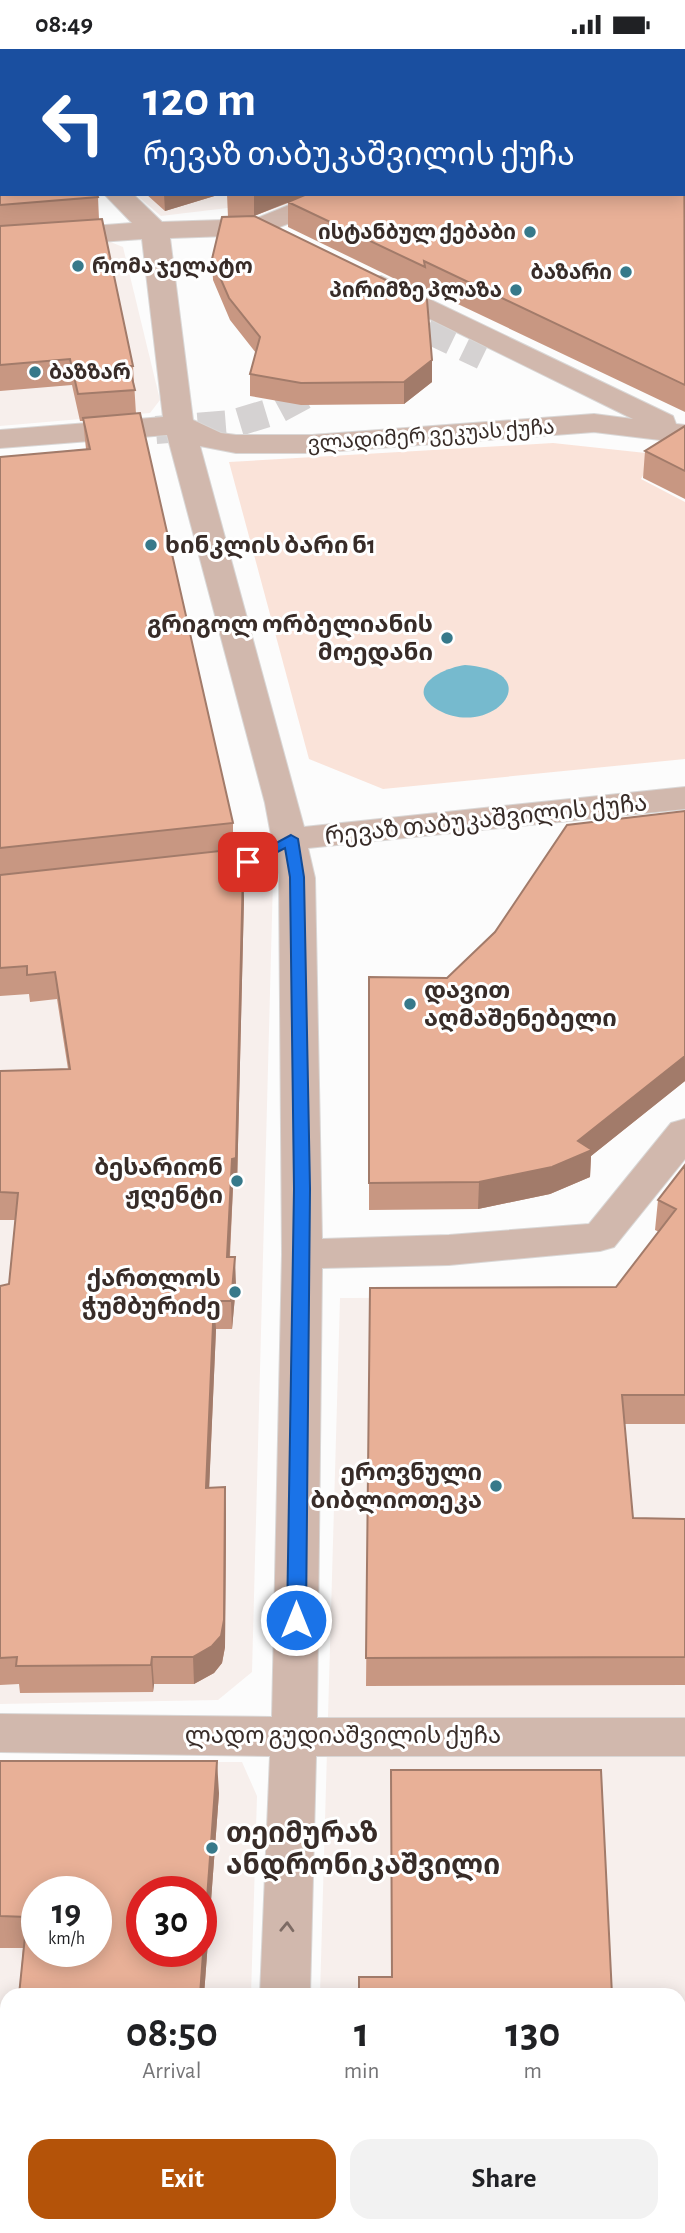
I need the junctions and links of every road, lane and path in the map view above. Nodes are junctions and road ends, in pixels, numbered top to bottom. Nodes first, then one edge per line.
1 (119, 196) edge
2 (335, 196) edge
3 (259, 227) junction
4 (155, 230) junction
5 (0, 241) edge
6 (297, 244) edge
7 (359, 274) edge
8 (482, 356) tunnel mouth
9 (179, 425) junction
10 (685, 434) edge
11 (0, 439) edge
12 (685, 798) edge
13 (291, 839) junction
14 (152, 872) edge
15 (685, 1133) edge
16 (302, 1254) junction
17 (0, 1734) edge
18 (293, 1736) junction
19 (685, 1737) edge
20 (285, 1988) edge

1 - 4 street
2 - 3 street
3 - 4 street
3 - 6 street
4 - 5 street
4 - 9 street
7 - 10 street
8 - 10 street
9 - 10 street, ვლადიმერ ვეკუას ქუჩა
9 - 11 street
9 - 13 street
12 - 13 street, რევაზ თაბუკაშვილის ქუჩა
13 - 14 street, რევაზ თაბუკაშვილის ქუჩა
13 - 16 street
15 - 16 street
16 - 18 street
17 - 18 street, ლადო გუდიაშვილის ქუჩა
18 - 19 street, ლადო გუდიაშვილის ქუჩა
20 -> 18 street

